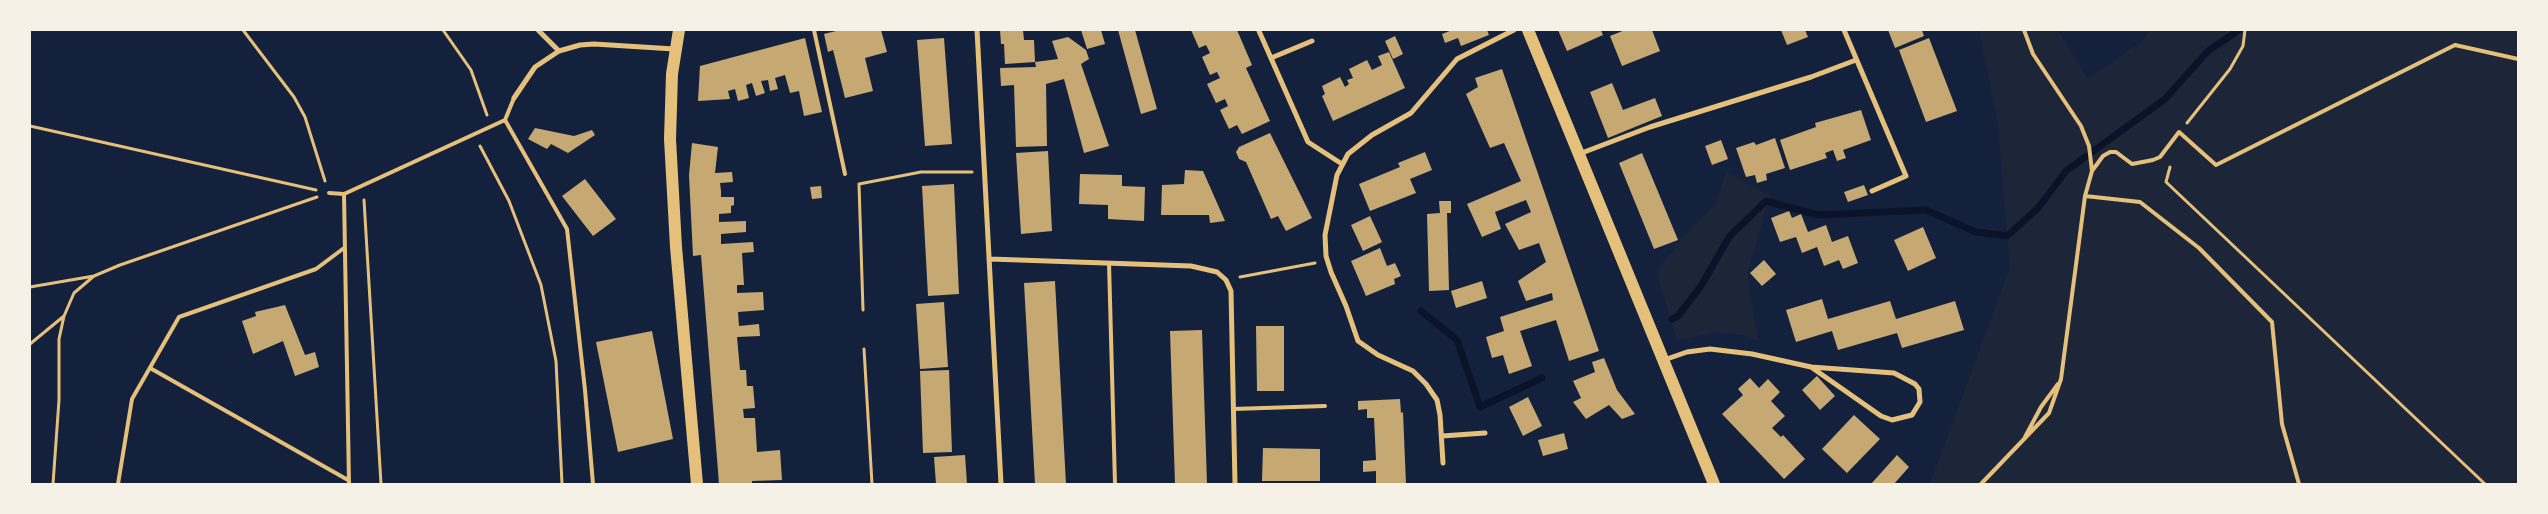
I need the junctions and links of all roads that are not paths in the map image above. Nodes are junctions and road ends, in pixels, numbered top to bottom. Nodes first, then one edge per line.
1 (538, 30) edge
2 (679, 30) edge
3 (814, 30) edge
4 (977, 30) edge
5 (1514, 30) edge
6 (1528, 30) edge
7 (1844, 30) edge
8 (2024, 30) edge
9 (1259, 31) dead end
10 (1312, 41) dead end
11 (675, 49) junction
12 (559, 50) junction
13 (1271, 58) junction
14 (2518, 59) edge
15 (1856, 60) junction
16 (514, 98) joint
17 (505, 120) junction
18 (1578, 154) junction
19 (1342, 164) junction
20 (2092, 171) junction
21 (845, 174) dead end
22 (1872, 191) dead end
23 (329, 193) road end
24 (344, 194) junction
25 (2085, 196) junction
26 (344, 248) junction
27 (990, 259) junction
28 (1109, 263) junction
29 (1664, 360) junction
30 (1811, 367) junction
31 (150, 368) junction
32 (2061, 379) junction
33 (1325, 406) dead end
34 (1233, 409) junction
35 (1485, 433) dead end
36 (1442, 436) junction
37 (2022, 441) junction
38 (1443, 462) dead end
39 (349, 482) edge
40 (118, 484) edge
41 (593, 484) edge
42 (697, 484) edge
43 (1001, 484) edge
44 (1115, 484) edge
45 (1235, 484) edge
46 (1714, 484) edge
47 (1981, 484) edge
48 (2299, 484) edge

1 - 12 street
2 - 11 main road
3 - 21 lane
4 - 27 street
5 - 19 street
6 - 18 main road
7 - 15 street
8 - 20 lane
9 - 13 street
10 - 13 street
11 - 12 street
11 - 42 main road
12 - 16 street
13 - 19 street
14 - 20 lane
15 - 18 street
15 - 22 street
16 - 17 lane
17 - 24 lane
17 - 41 lane
18 - 29 main road
19 - 36 street
20 - 25 lane
23 - 24 lane
24 - 26 lane
25 - 32 lane
25 - 48 lane
26 - 31 lane
26 - 39 lane
27 - 28 street
27 - 43 street
28 - 34 street
28 - 44 lane
29 - 30 street
29 - 46 main road
30 - 30 street
31 - 39 lane
31 - 40 lane
32 - 37 lane
32 - 37 lane
33 - 34 lane
34 - 45 street
35 - 36 street
36 - 38 street
37 - 47 lane

